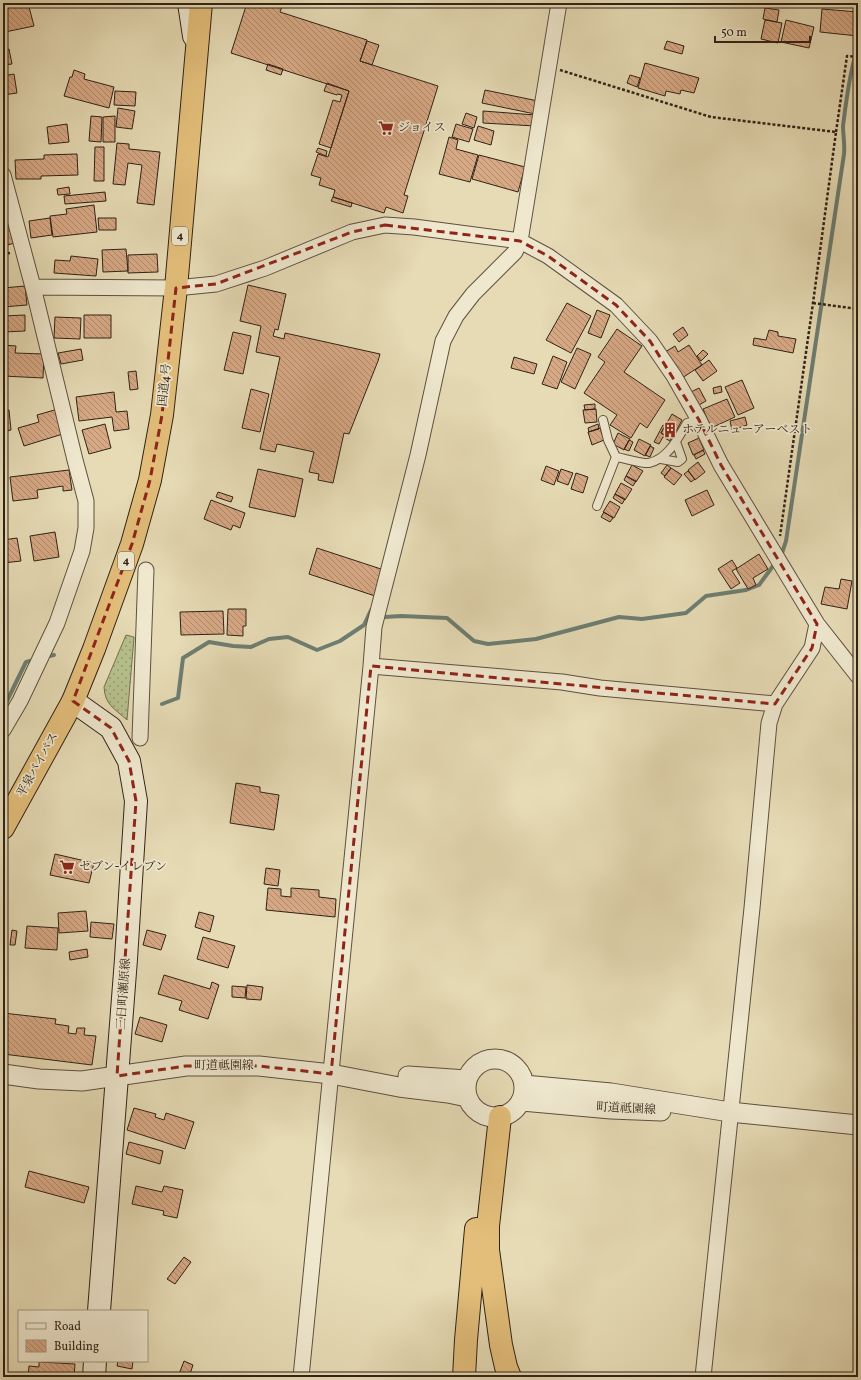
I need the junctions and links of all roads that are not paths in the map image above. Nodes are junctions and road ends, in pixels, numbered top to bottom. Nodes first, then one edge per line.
1 (189, 3) edge
2 (201, 3) edge
3 (559, 3) edge
4 (197, 56) junction
5 (3, 175) edge
6 (520, 241) junction
7 (33, 286) junction
8 (176, 288) junction
9 (603, 420) dead end
10 (699, 420) junction
11 (676, 442) junction
12 (616, 457) junction
13 (661, 459) junction
14 (597, 506) dead end
15 (146, 570) dead end
16 (818, 624) junction
17 (371, 666) junction
18 (858, 676) edge
19 (73, 701) junction
20 (775, 704) junction
21 (3, 730) edge
22 (140, 738) dead end
23 (3, 828) edge
24 (3, 1074) edge
25 (331, 1074) junction
26 (118, 1076) junction
27 (467, 1088) junction
28 (523, 1093) junction
29 (730, 1112) junction
30 (494, 1117) junction
31 (858, 1125) edge
32 (99, 1310) edge
33 (95, 1362) edge
34 (509, 1376) edge
35 (94, 1377) edge
36 (301, 1377) edge
37 (464, 1377) edge
38 (703, 1377) edge

1 - 4 main road
2 - 4 highway, 4
3 - 6 street
4 - 8 highway, 国道4号 / 4
5 - 7 street
6 - 8 street
6 - 10 street
6 - 17 street
7 - 8 street
7 - 21 street
8 - 19 highway, 国道4号 / 4
9 - 12 lane
10 - 11 lane
10 - 16 street
11 - 13 lane
11 - 13 lane
12 - 13 lane
12 - 14 lane
15 - 22 street
16 - 18 street
16 - 20 street
17 - 20 street
17 - 25 street
19 - 23 highway, 平泉バイパス / 4
19 - 26 main road, 三日町瀬原線
20 - 29 street
24 - 26 street, 町道祗園線
25 - 26 street, 町道祗園線
25 - 27 street, 町道祗園線
25 - 36 street
26 - 32 main road, 三日町瀬原線
27 - 28 street
27 - 30 street
28 - 29 street, 町道祗園線
28 - 30 street
29 - 31 street, 町道祗園線
29 - 38 street
30 - 34 highway
30 - 37 highway
33 - 35 main road

